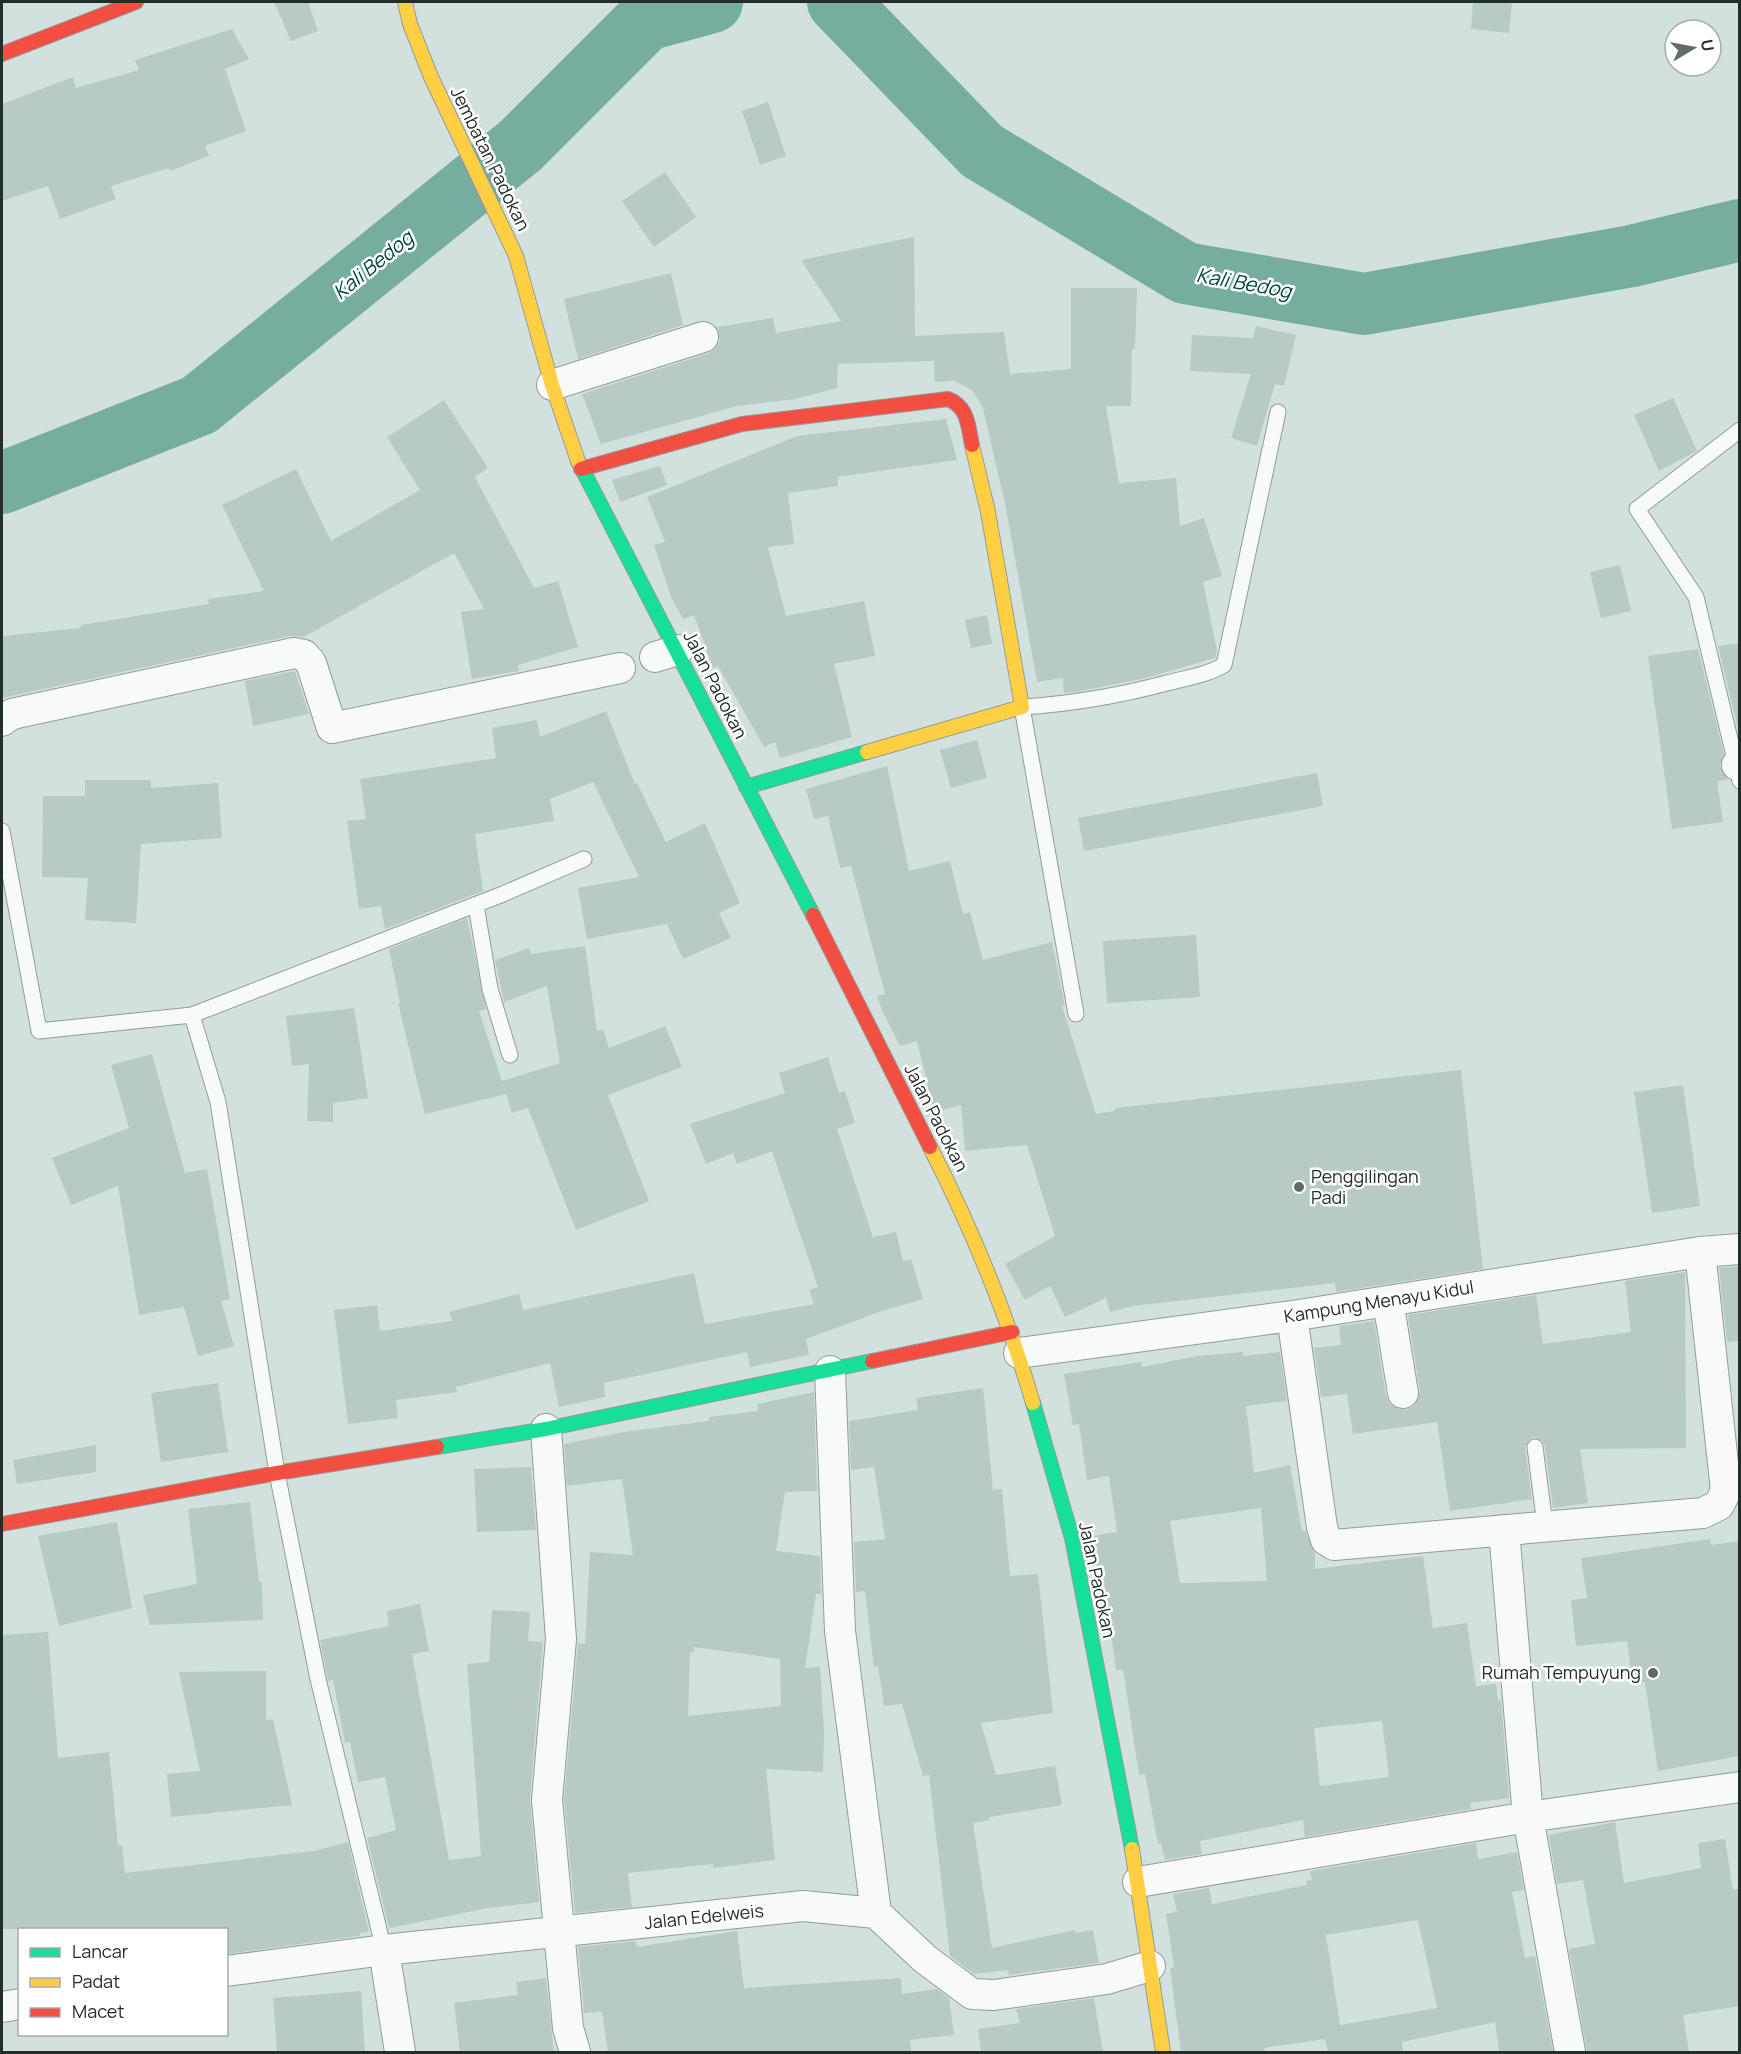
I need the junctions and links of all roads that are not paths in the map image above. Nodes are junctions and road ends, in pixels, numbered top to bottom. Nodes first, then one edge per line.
1 (136, 2) edge
2 (405, 2) edge
3 (2, 54) edge
4 (516, 256) joint
5 (704, 337) dead end
6 (552, 385) junction
7 (1278, 412) dead end
8 (1740, 430) edge
9 (581, 469) junction
10 (620, 668) dead end
11 (1022, 707) junction
12 (2, 721) edge
13 (1739, 770) edge
14 (746, 787) junction
15 (2, 831) edge
16 (584, 859) dead end
17 (476, 904) junction
18 (1076, 1014) dead end
19 (192, 1015) junction
20 (510, 1055) dead end
21 (1740, 1249) edge
22 (1700, 1252) junction
23 (1388, 1301) junction
24 (1292, 1316) junction
25 (1015, 1343) junction
26 (830, 1371) junction
27 (1403, 1393) dead end
28 (546, 1429) junction
29 (1535, 1447) dead end
30 (277, 1473) junction
31 (2, 1524) edge
32 (1545, 1525) junction
33 (1504, 1530) junction
34 (1740, 1787) edge
35 (1528, 1817) junction
36 (1138, 1882) junction
37 (876, 1914) junction
38 (559, 1932) junction
39 (384, 1950) junction
40 (1150, 1966) junction
41 (228, 1971) edge
42 (18, 2004) edge
43 (2, 2007) edge
44 (400, 2052) edge
45 (575, 2052) edge
46 (1163, 2052) edge
47 (1570, 2052) edge

1 - 3 main road
2 - 4 main road, Jembatan Padokan
4 - 6 main road, Jalan Padokan
5 - 6 street
6 - 9 main road, Jalan Padokan
7 - 11 lane
8 - 13 lane
9 - 11 main road
9 - 14 main road, Jalan Padokan
10 - 12 street
11 - 14 main road
11 - 18 lane
14 - 25 main road, Jalan Padokan
15 - 19 lane
16 - 17 lane
17 - 19 lane
17 - 20 lane
19 - 30 lane
21 - 22 street, Kampung Menayu Kidul
22 - 23 street, Kampung Menayu Kidul
22 - 32 street
23 - 24 street, Kampung Menayu Kidul
23 - 27 street
24 - 25 street, Kampung Menayu Kidul
24 - 33 street
25 - 26 main road
25 - 36 main road, Jalan Padokan
26 - 28 main road
26 - 37 street
28 - 30 main road
28 - 38 street
29 - 32 lane
30 - 31 main road
30 - 39 lane
32 - 33 street
33 - 35 street
34 - 35 street
35 - 36 street
35 - 47 street
36 - 40 main road, Jalan Padokan
37 - 38 street, Jalan Edelweis
37 - 40 street
38 - 39 street, Jalan Edelweis
38 - 45 street
39 - 41 street, Jalan Edelweis
39 - 44 street
40 - 46 main road, Jalan Padokan
42 - 43 street

